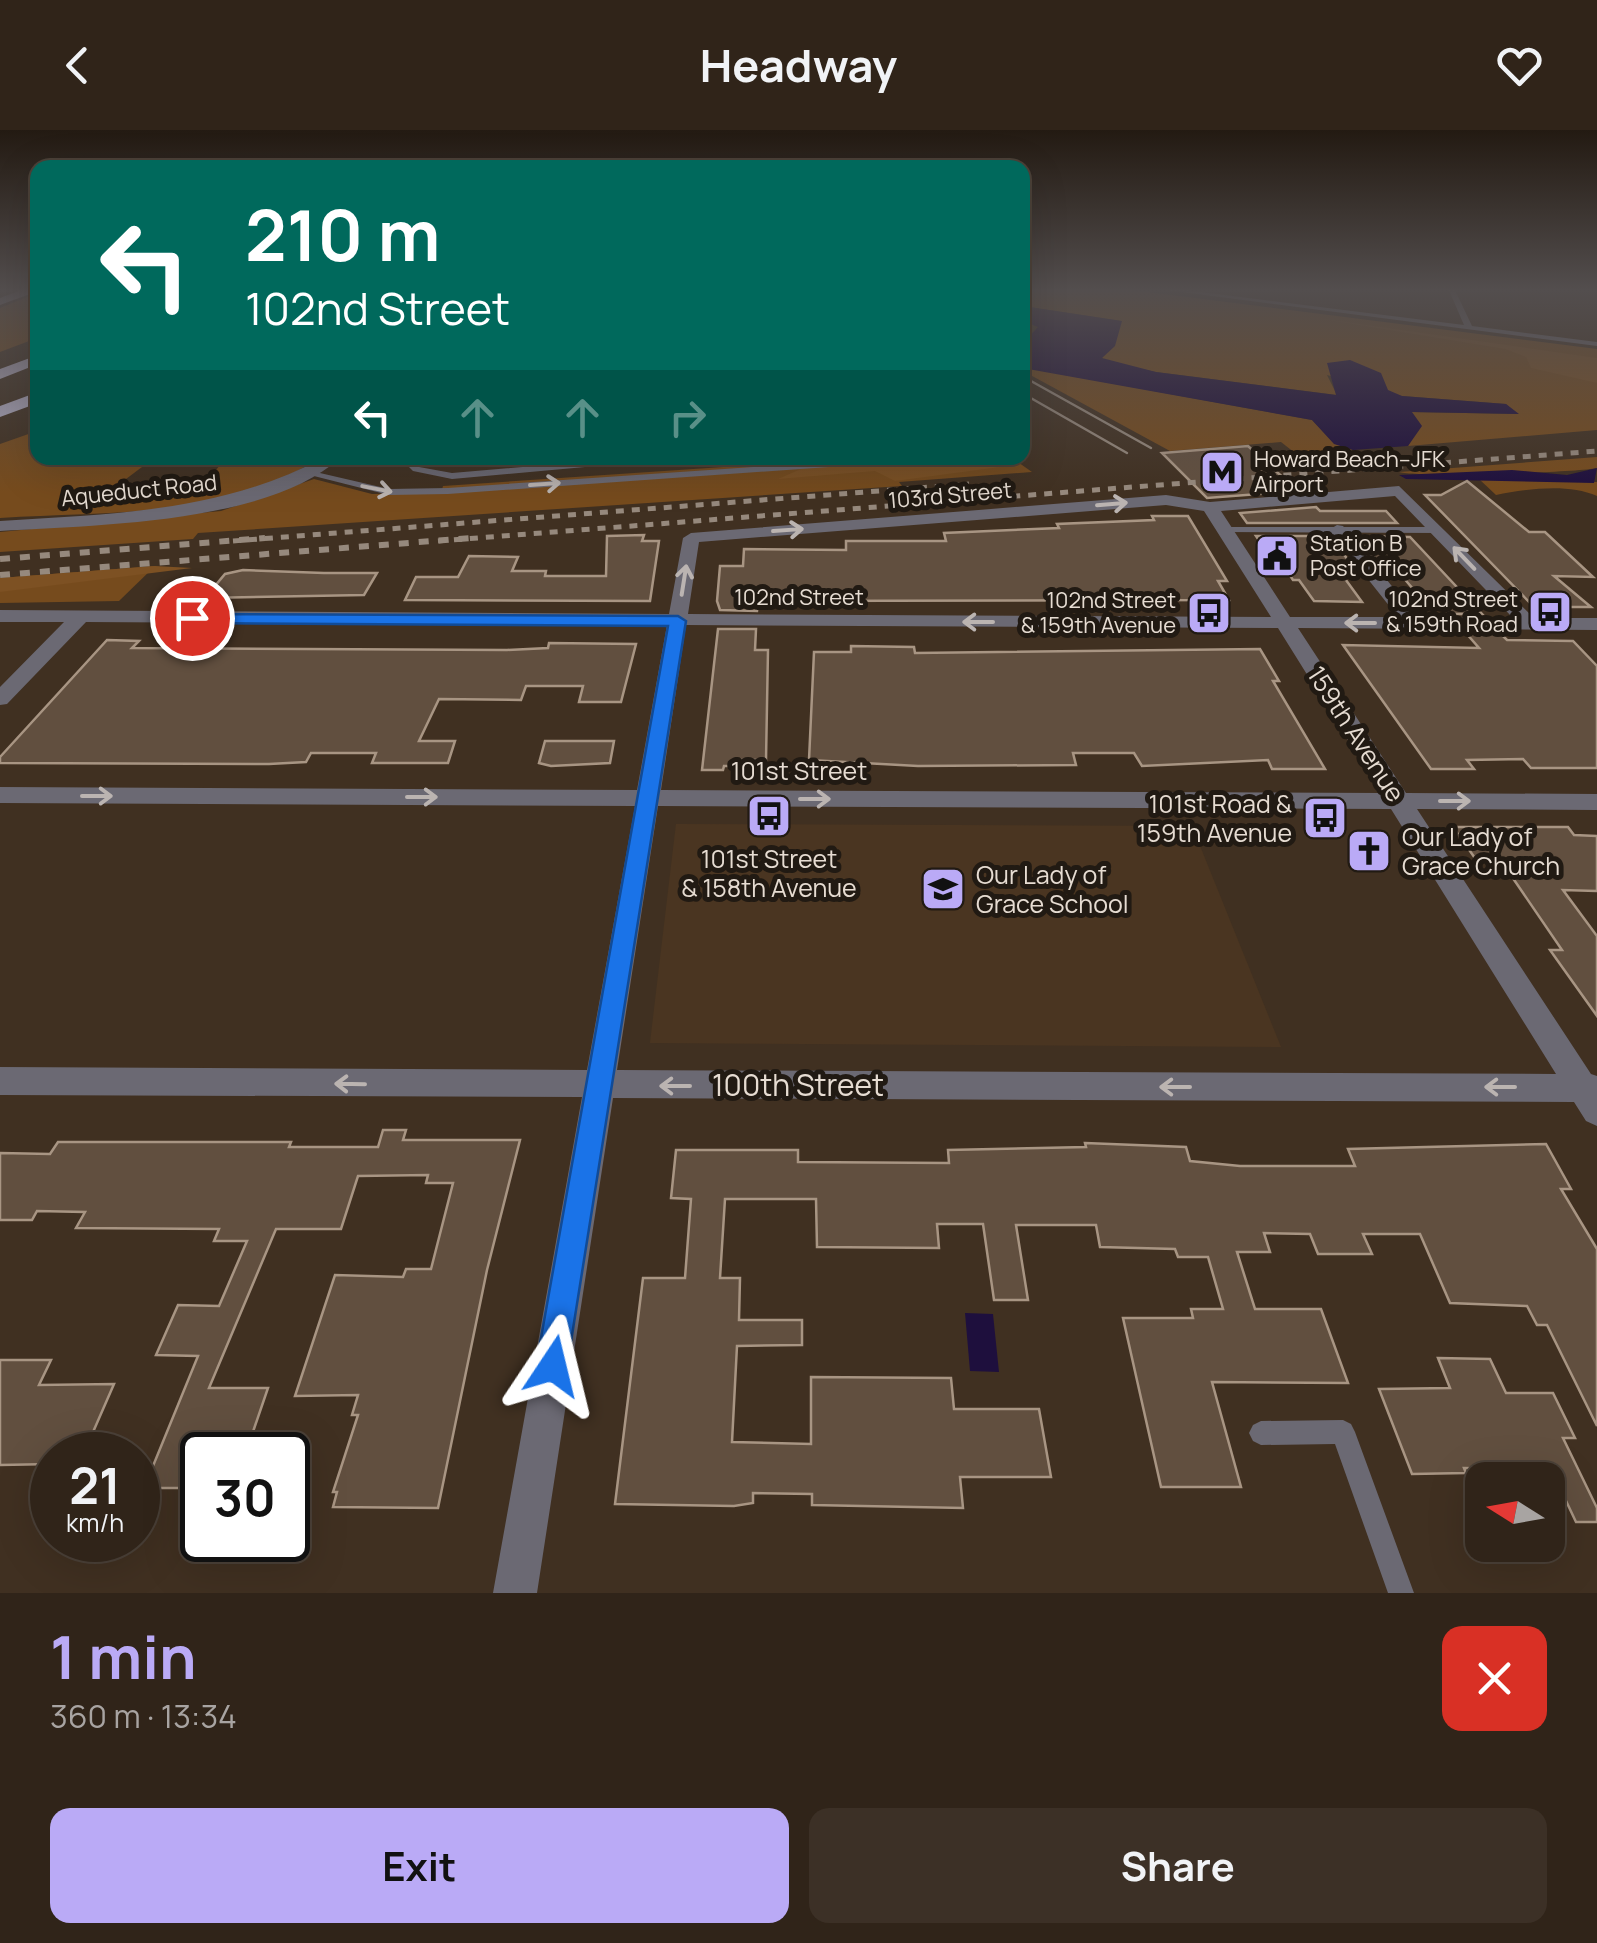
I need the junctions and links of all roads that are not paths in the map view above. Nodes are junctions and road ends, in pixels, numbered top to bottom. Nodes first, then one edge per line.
1 (30, 362) edge
2 (0, 374) edge
3 (30, 378) edge
4 (0, 389) edge
5 (30, 401) edge
6 (0, 412) edge
7 (321, 465) edge
8 (413, 465) edge
9 (574, 465) edge
10 (815, 465) edge
11 (307, 473) junction
12 (452, 476) junction
13 (448, 491) junction
14 (1210, 508) junction
15 (0, 526) edge
16 (1224, 529) junction
17 (1338, 530) junction
18 (1437, 530) junction
19 (0, 616) edge
20 (80, 617) junction
21 (678, 621) junction
22 (1285, 623) junction
23 (1412, 624) junction
24 (1529, 624) junction
25 (1597, 624) edge
26 (0, 698) edge
27 (0, 796) edge
28 (648, 798) junction
29 (1399, 801) junction
30 (1597, 802) edge
31 (0, 1080) edge
32 (600, 1086) junction
33 (1592, 1095) edge
34 (1261, 1433) dead end
35 (515, 1593) edge
36 (1401, 1593) edge

1 - 2 highway
3 - 4 highway
5 - 6 highway
7 - 11 street, Aqueduct Road
8 - 12 lane
9 - 12 lane
13 -> 10 lane
11 -> 13 lane
11 - 15 street, Aqueduct Road
12 - 13 lane
14 - 16 street, 159th Avenue
14 - 18 street, 103rd Street
21 -> 14 street, 103rd Street
16 - 17 lane
16 - 22 street, 159th Avenue
17 - 18 lane
17 - 23 street
24 -> 18 street
19 - 20 street, 102nd Street
20 - 21 street, 102nd Street
20 - 26 street
22 -> 21 street, 102nd Street
21 - 28 street
23 -> 22 street, 102nd Street
22 - 29 street, 159th Avenue
23 - 24 street, 102nd Street
24 - 25 street, 102nd Street
27 -> 28 street, 101st Street
28 -> 29 street, 101st Street
28 - 32 street
29 -> 30 street, 101st Street
29 - 33 street, 159th Avenue
32 -> 31 street, 100th Street
33 -> 32 street, 100th Street
32 - 35 street
34 - 36 lane

